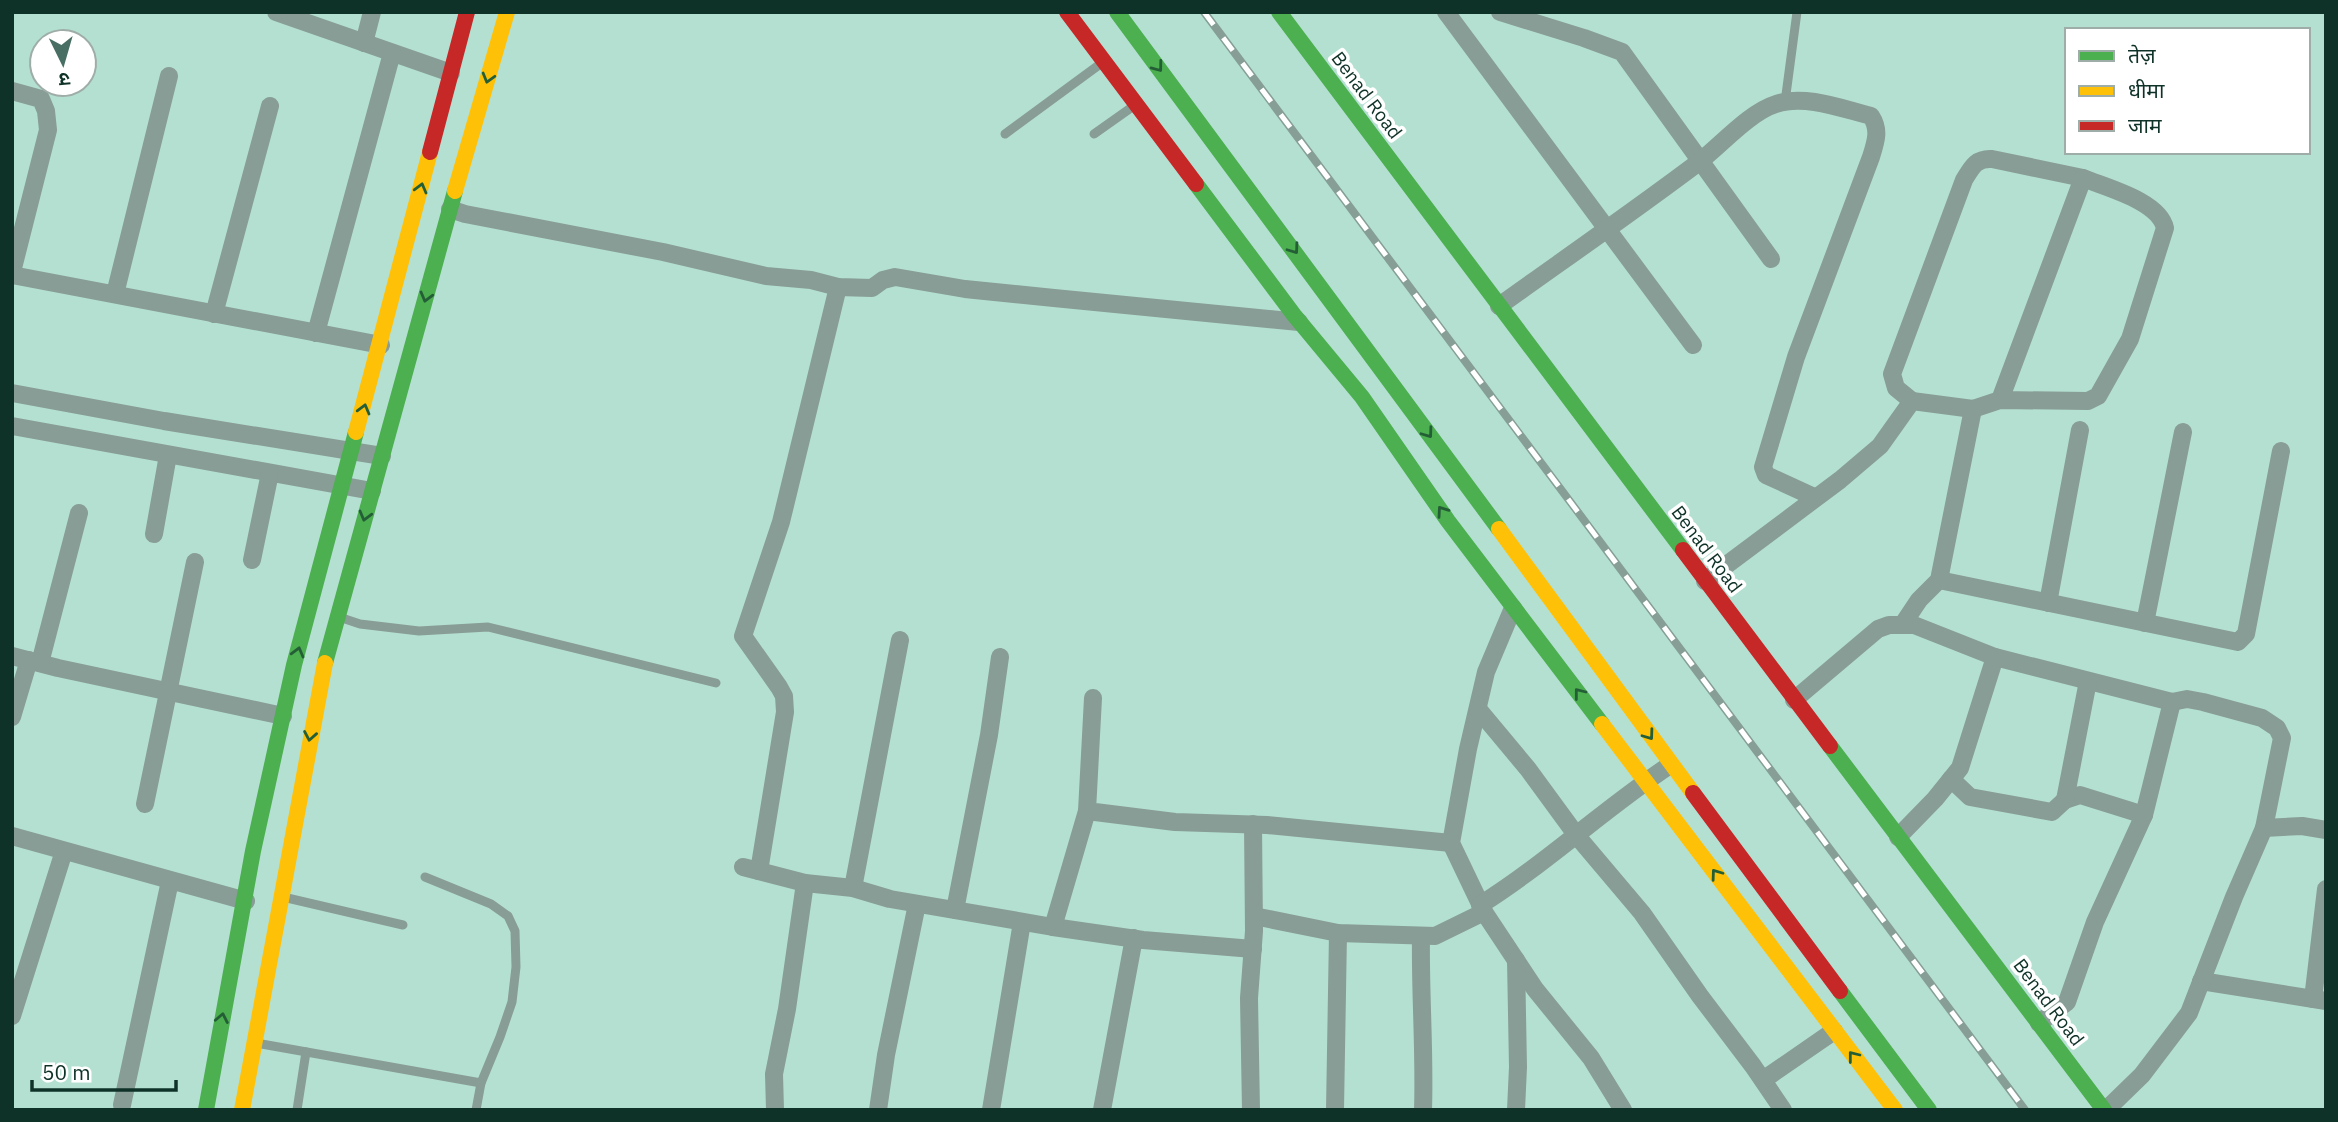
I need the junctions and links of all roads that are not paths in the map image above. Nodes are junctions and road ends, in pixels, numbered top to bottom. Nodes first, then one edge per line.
1 (276, 12) edge
2 (373, 12) edge
3 (467, 12) edge
4 (507, 12) edge
5 (1067, 12) edge
6 (1117, 12) edge
7 (1279, 12) edge
8 (1446, 12) edge
9 (1500, 12) edge
10 (1797, 12) edge
11 (364, 43) junction
12 (392, 53) junction
13 (1105, 61) junction
14 (452, 73) junction
15 (169, 76) dead end
16 (12, 91) edge
17 (1785, 102) junction
18 (1137, 104) junction
19 (270, 106) dead end
20 (1005, 134) dead end
21 (1094, 134) dead end
22 (1700, 161) junction
23 (2083, 178) junction
24 (450, 209) junction
25 (1606, 230) junction
26 (1771, 259) dead end
27 (12, 273) edge
28 (838, 287) junction
29 (115, 294) junction
30 (1499, 306) junction
31 (214, 314) junction
32 (1299, 322) junction
33 (316, 333) junction
34 (380, 345) junction
35 (1693, 345) dead end
36 (12, 393) edge
37 (2000, 400) junction
38 (1912, 401) junction
39 (1973, 409) junction
40 (12, 426) edge
41 (2080, 430) dead end
42 (2182, 432) dead end
43 (352, 451) junction
44 (2281, 451) dead end
45 (168, 455) junction
46 (382, 456) junction
47 (270, 473) junction
48 (343, 485) junction
49 (372, 491) junction
50 (1814, 497) junction
51 (79, 513) dead end
52 (154, 534) dead end
53 (252, 559) dead end
54 (195, 562) dead end
55 (1939, 580) junction
56 (1704, 581) junction
57 (2048, 603) junction
58 (1513, 608) junction
59 (338, 616) junction
60 (2145, 623) junction
61 (1903, 624) junction
62 (900, 640) dead end
63 (1000, 656) dead end
64 (1995, 657) junction
65 (27, 660) edge
66 (2088, 681) junction
67 (716, 683) dead end
68 (289, 688) junction
69 (168, 691) junction
70 (317, 696) junction
71 (1093, 698) dead end
72 (1794, 700) junction
73 (2172, 702) junction
74 (1478, 709) junction
75 (283, 716) junction
76 (12, 717) edge
77 (1670, 765) junction
78 (1951, 779) junction
79 (1646, 781) junction
80 (2066, 800) junction
81 (145, 804) dead end
82 (1087, 811) junction
83 (2144, 815) junction
84 (1254, 824) junction
85 (2264, 828) junction
86 (2326, 830) edge
87 (12, 836) edge
88 (1577, 836) junction
89 (1898, 837) junction
90 (1451, 844) junction
91 (64, 851) junction
92 (425, 877) dead end
93 (170, 881) junction
94 (805, 883) junction
95 (853, 888) junction
96 (2326, 890) edge
97 (281, 896) junction
98 (246, 901) junction
99 (917, 904) junction
100 (1482, 908) junction
101 (956, 910) junction
102 (1254, 916) junction
103 (1022, 922) junction
104 (403, 925) dead end
105 (1053, 927) junction
106 (1338, 933) junction
107 (1421, 936) junction
108 (1134, 938) junction
109 (1253, 949) junction
110 (1516, 960) junction
111 (2201, 981) junction
112 (2319, 1000) edge
113 (12, 1016) edge
114 (2039, 1024) junction
115 (1834, 1031) junction
116 (254, 1043) junction
117 (306, 1052) junction
118 (1763, 1080) junction
119 (481, 1083) junction
120 (122, 1105) dead end
121 (206, 1110) edge
122 (242, 1110) edge
123 (297, 1110) edge
124 (476, 1110) edge
125 (775, 1110) edge
126 (878, 1110) edge
127 (991, 1110) edge
128 (1102, 1110) edge
129 (1251, 1110) edge
130 (1335, 1110) edge
131 (1423, 1110) edge
132 (1516, 1110) edge
133 (1623, 1110) edge
134 (1783, 1110) edge
135 (1895, 1110) edge
136 (1929, 1110) edge
137 (2105, 1110) edge

1 - 11 street
2 - 11 street
3 - 14 street
4 -> 24 street
5 - 13 street
6 -> 77 street
7 - 30 street, Benad Road
8 - 25 street
9 - 22 street
10 - 17 lane
11 - 12 street
12 - 14 street
12 - 33 street
13 - 18 street
13 - 20 lane
34 -> 14 street
15 - 29 street
16 - 27 street
17 - 22 street
17 - 50 street
18 - 21 lane
18 - 32 street
19 - 31 street
22 - 25 street
22 - 26 street
23 - 37 street
23 - 37 street
23 - 38 street
24 - 28 street
24 -> 46 street
25 - 30 street
25 - 35 street
27 - 29 street
28 - 32 street
28 - 94 street
29 - 31 street
30 - 56 street, Benad Road
31 - 33 street
58 -> 32 street
33 - 34 street
43 -> 34 street
36 - 43 street
37 - 39 street
38 - 39 street
38 - 50 street
39 - 55 street
40 - 45 street
41 - 57 street
42 - 60 street
43 - 46 street
43 - 48 street
44 - 60 street
45 - 47 street
45 - 52 street
46 - 49 street
47 - 48 street
47 - 53 street
48 - 49 street
68 -> 48 street
49 -> 59 street
50 - 56 street
51 - 65 street
54 - 69 street
55 - 57 street
55 - 61 street
56 - 72 street, Benad Road
57 - 60 street
58 - 74 street
79 -> 58 street
59 - 67 lane
59 - 70 street
61 - 64 street
61 - 72 street
62 - 95 street
63 - 101 street
64 - 66 street
64 - 78 street
65 - 69 street
65 - 76 street
66 - 73 street
66 - 80 street
68 - 70 street
68 - 75 street
69 - 75 street
69 - 81 street
70 -> 97 street
71 - 82 street
72 - 89 street, Benad Road
73 - 83 street
73 - 85 street
74 - 88 street
74 - 90 street
75 - 98 street
77 - 79 street
77 - 136 street
78 - 80 street
78 - 89 street
79 - 88 street
115 -> 79 street
80 - 83 street
82 - 84 street
82 - 105 street
83 - 114 street
84 - 90 street
84 - 102 street
85 - 86 street
85 - 111 street
87 - 91 street
88 - 100 street
88 - 118 street
89 - 114 street, Benad Road
90 - 100 street
91 - 93 street
91 - 113 street
92 - 119 lane
93 - 98 street
93 - 120 street
94 - 95 street
94 - 125 street
95 - 99 street
96 - 112 street
97 - 104 lane
97 - 116 street
121 -> 98 street
99 - 101 street
99 - 126 street
100 - 107 street
100 - 110 street
101 - 103 street
102 - 106 street
102 - 109 street
103 - 105 street
103 - 127 street
105 - 108 street
106 - 107 street
106 - 130 street
107 - 131 street
108 - 109 street
108 - 128 street
109 - 129 street
110 - 132 street
110 - 133 street
111 - 112 street
111 - 137 street
114 - 137 street, Benad Road
115 - 118 street
135 -> 115 street
116 - 117 lane
116 - 122 street
117 - 119 lane
117 - 123 lane
118 - 134 street
119 - 124 lane

